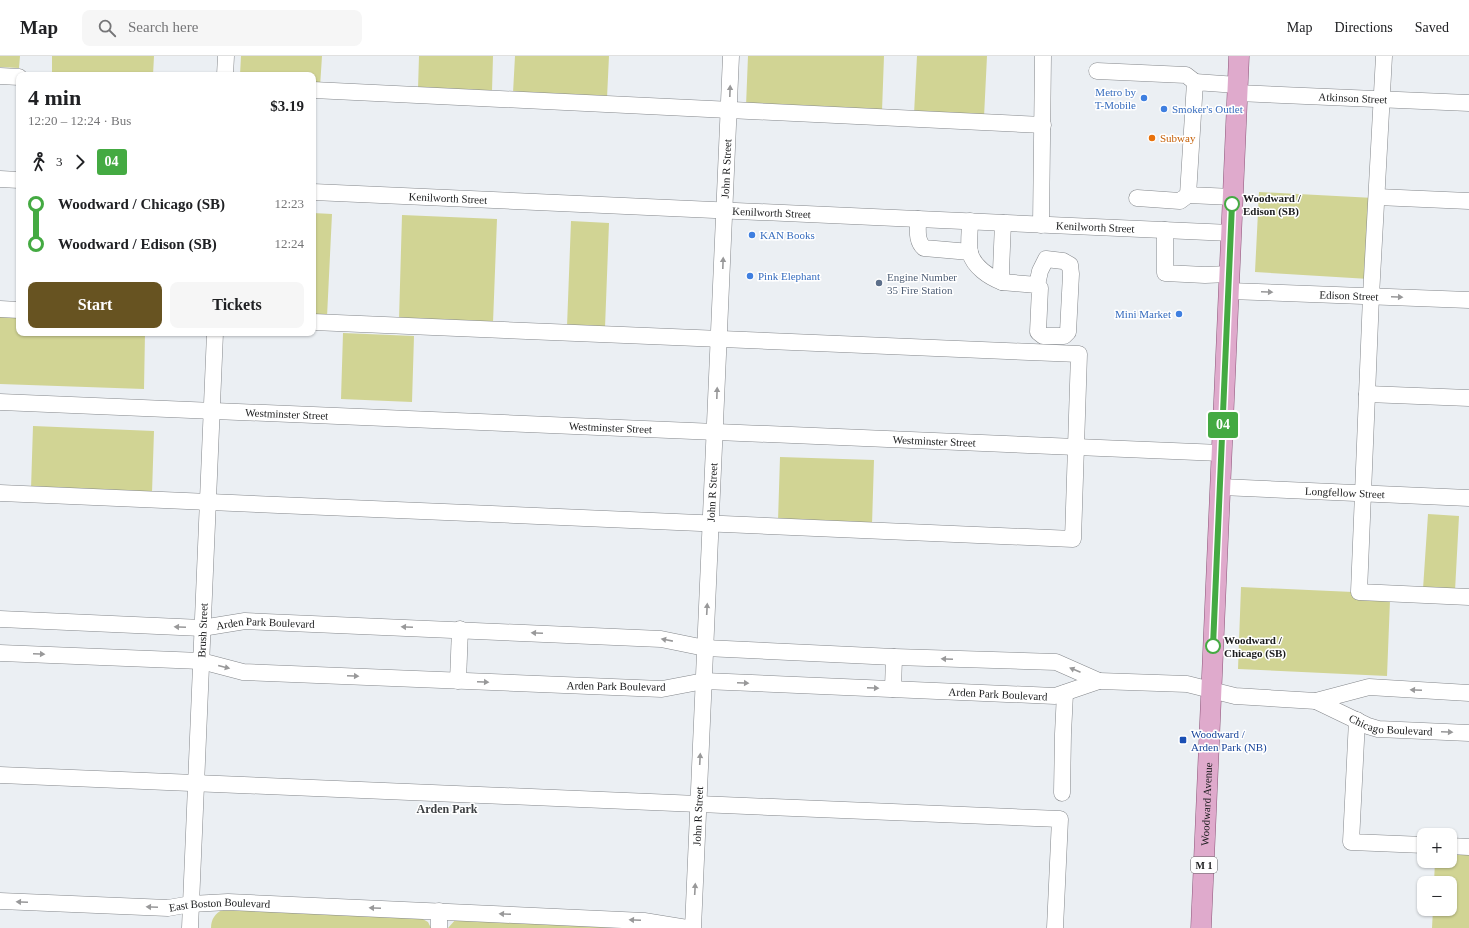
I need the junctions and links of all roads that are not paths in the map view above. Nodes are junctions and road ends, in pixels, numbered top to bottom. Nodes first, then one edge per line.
1 (226, 56) edge
2 (731, 56) edge
3 (1043, 56) edge
4 (1239, 56) edge
5 (1384, 56) edge
6 (1097, 71) dead end
7 (225, 72) edge
8 (0, 76) edge
9 (16, 77) edge
10 (1195, 82) junction
11 (1237, 89) junction
12 (316, 90) edge
13 (1382, 100) junction
14 (1469, 104) edge
15 (729, 111) junction
16 (1042, 125) junction
17 (0, 179) edge
18 (16, 180) edge
19 (316, 192) edge
20 (1188, 195) junction
21 (1232, 197) junction
22 (1377, 197) junction
23 (1137, 198) dead end
24 (1469, 202) edge
25 (725, 211) junction
26 (918, 219) junction
27 (970, 222) junction
28 (1003, 223) junction
29 (1041, 225) junction
30 (1165, 230) junction
31 (1231, 233) junction
32 (970, 252) junction
33 (1002, 282) junction
34 (1229, 282) junction
35 (1037, 285) dead end
36 (1372, 296) junction
37 (1469, 300) edge
38 (0, 309) edge
39 (16, 310) edge
40 (316, 322) edge
41 (215, 336) edge
42 (720, 339) junction
43 (1367, 394) junction
44 (1469, 398) edge
45 (0, 402) edge
46 (211, 411) junction
47 (716, 432) junction
48 (1075, 447) junction
49 (1221, 453) junction
50 (1221, 487) junction
51 (1364, 493) junction
52 (0, 494) edge
53 (1469, 498) edge
54 (207, 502) junction
55 (711, 523) junction
56 (1469, 597) edge
57 (0, 619) edge
58 (202, 628) junction
59 (460, 629) junction
60 (705, 648) junction
61 (0, 653) edge
62 (894, 657) junction
63 (201, 661) junction
64 (1099, 680) junction
65 (458, 681) junction
66 (704, 681) junction
67 (893, 689) junction
68 (1212, 690) junction
69 (1065, 693) junction
70 (1469, 693) edge
71 (1316, 701) junction
72 (1357, 720) junction
73 (1469, 733) edge
74 (0, 775) edge
75 (196, 783) junction
76 (1062, 793) dead end
77 (698, 804) junction
78 (1417, 845) edge
79 (1457, 846) edge
80 (1469, 847) edge
81 (0, 901) edge
82 (191, 904) junction
83 (439, 911) junction
84 (190, 928) edge
85 (439, 928) edge
86 (687, 928) edge
87 (693, 928) edge
88 (1055, 928) edge
89 (1201, 928) edge

1 - 7 street
15 -> 2 street, John R Street
3 - 16 street
4 - 11 main road, Woodward Avenue / M 1
5 - 13 street
6 - 10 street, Atkinson Street
8 - 9 street
10 - 11 street, Atkinson Street
10 - 20 street
11 - 13 street, Atkinson Street
11 - 21 main road, Woodward Avenue / M 1
12 - 15 street
13 - 14 street, Atkinson Street
13 - 22 street
15 - 16 street
15 - 25 street, John R Street
16 - 29 street
17 - 18 street
19 - 25 street, Kenilworth Street
20 - 21 street
20 - 23 street
21 - 31 main road, Woodward Avenue / M 1
22 - 24 street
22 - 36 street
25 - 26 street, Kenilworth Street
42 -> 25 street, John R Street
26 - 27 street, Kenilworth Street
26 - 32 street
27 - 28 street, Kenilworth Street
27 - 32 street
28 - 29 street, Kenilworth Street
28 - 33 street
29 - 30 street, Kenilworth Street
30 - 31 street, Kenilworth Street
30 - 34 street, Edison Street
31 - 34 main road, Woodward Avenue / M 1
32 - 33 street
33 - 35 street
34 -> 36 street, Edison Street
34 - 49 main road, Woodward Avenue / M 1
36 -> 37 street, Edison Street
36 - 43 street
38 - 39 street
40 - 42 street
41 - 46 street, Brush Street
47 -> 42 street, John R Street
42 - 48 street
43 - 44 street
43 - 51 street
45 - 46 street, Westminster Street
46 - 47 street, Westminster Street
46 - 54 street, Brush Street
47 - 48 street, Westminster Street
47 - 55 street, John R Street
48 - 49 street, Westminster Street
48 - 55 street
49 - 50 main road, Woodward Avenue / M 1
50 - 51 street, Longfellow Street
50 - 68 main road, Woodward Avenue / M 1
51 - 53 street, Longfellow Street
51 - 56 street
52 - 54 street
54 - 55 street
54 - 58 street, Brush Street
60 -> 55 street, John R Street
58 -> 57 street, Arden Park Boulevard
59 -> 58 street, Arden Park Boulevard
58 - 63 street, Brush Street
60 -> 59 street, Arden Park Boulevard
59 - 65 street
60 - 62 street, Arden Park Boulevard
60 - 66 street, John R Street
61 -> 63 street, Arden Park Boulevard
64 -> 62 street, Arden Park Boulevard
62 - 67 street
63 -> 65 street, Arden Park Boulevard
63 - 75 street, Brush Street
64 - 68 street, Arden Park Boulevard
64 - 69 street, Arden Park Boulevard
65 -> 66 street, Arden Park Boulevard
66 -> 67 street, Arden Park Boulevard
77 -> 66 street, John R Street
67 - 69 street, Arden Park Boulevard
68 - 71 street, Chicago Boulevard
68 - 89 main road, Woodward Avenue / M 1
69 - 76 street
70 -> 71 street, Chicago Boulevard
71 - 72 street, Chicago Boulevard
72 -> 73 street, Chicago Boulevard
72 - 78 street
74 - 75 street
75 - 77 street
75 - 82 street, Brush Street
87 -> 77 street, John R Street
77 - 88 street
79 - 80 street
82 -> 81 street, East Boston Boulevard
83 -> 82 street, East Boston Boulevard
82 - 84 street, Brush Street
83 - 85 street
86 -> 83 street, East Boston Boulevard

